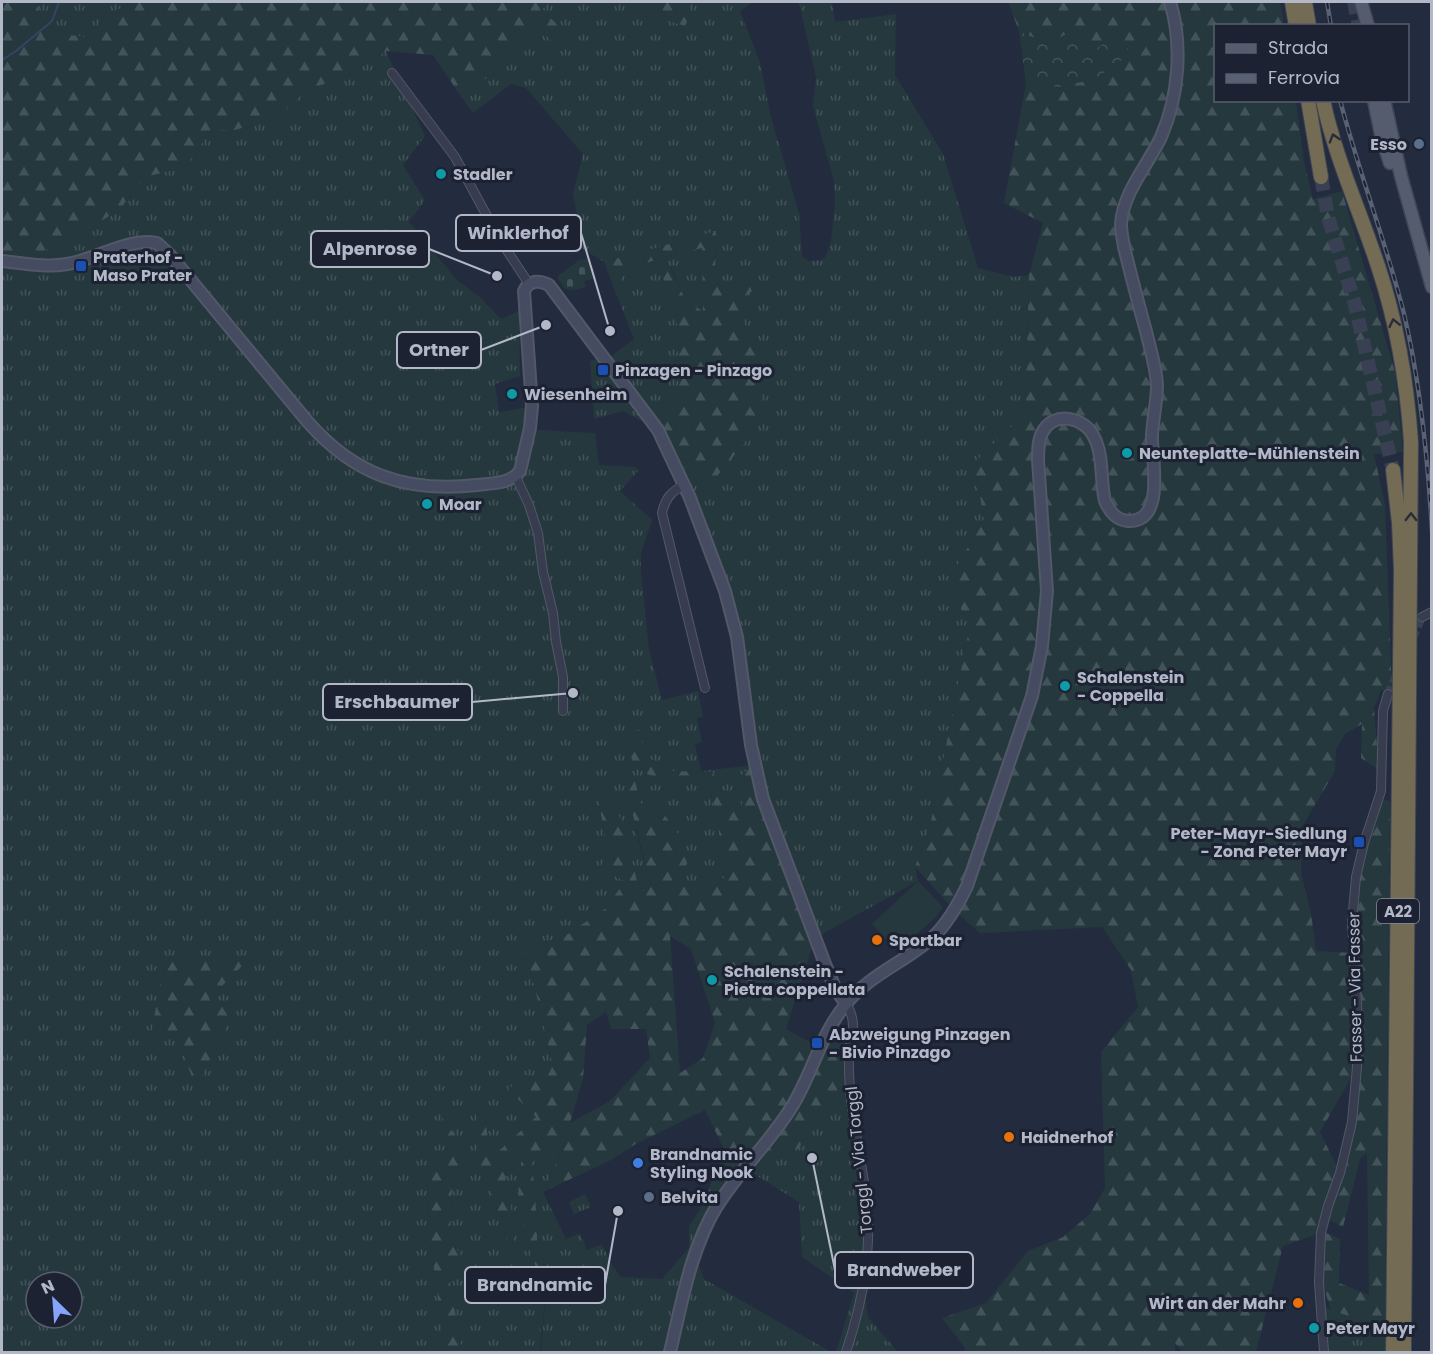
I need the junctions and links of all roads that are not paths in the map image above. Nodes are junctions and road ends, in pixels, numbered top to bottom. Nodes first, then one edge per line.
1 (1170, 2) edge
2 (1292, 2) edge
3 (1305, 2) edge
4 (1296, 24) edge
5 (1309, 24) edge
6 (392, 73) dead end
7 (1308, 102) edge
8 (1324, 102) edge
9 (1374, 102) edge
10 (1384, 102) edge
11 (1321, 177) tunnel mouth
12 (1418, 238) junction
13 (2, 261) edge
14 (529, 284) junction
15 (1431, 286) edge
16 (1393, 470) tunnel mouth
17 (516, 477) junction
18 (685, 485) junction
19 (1431, 612) edge
20 (1422, 617) tunnel mouth
21 (705, 688) dead end
22 (1388, 694) tunnel mouth
23 (563, 711) dead end
24 (846, 1004) junction
25 (670, 1353) edge
26 (846, 1353) edge
27 (1324, 1353) edge
28 (1394, 1353) edge
29 (1404, 1353) edge

1 - 24 street
2 - 4 highway
3 - 5 highway
6 - 14 street
7 - 11 highway
29 -> 8 highway, A22
9 - 12 main road
10 - 12 main road
12 - 15 main road
13 - 17 street
14 - 17 street
14 - 18 street
16 - 28 highway, A22
17 - 23 street
18 - 21 street
18 - 24 street
19 - 20 street
22 - 27 street, Fasser - Via Fasser
24 - 25 street
24 - 26 street, Torggl - Via Torggl

